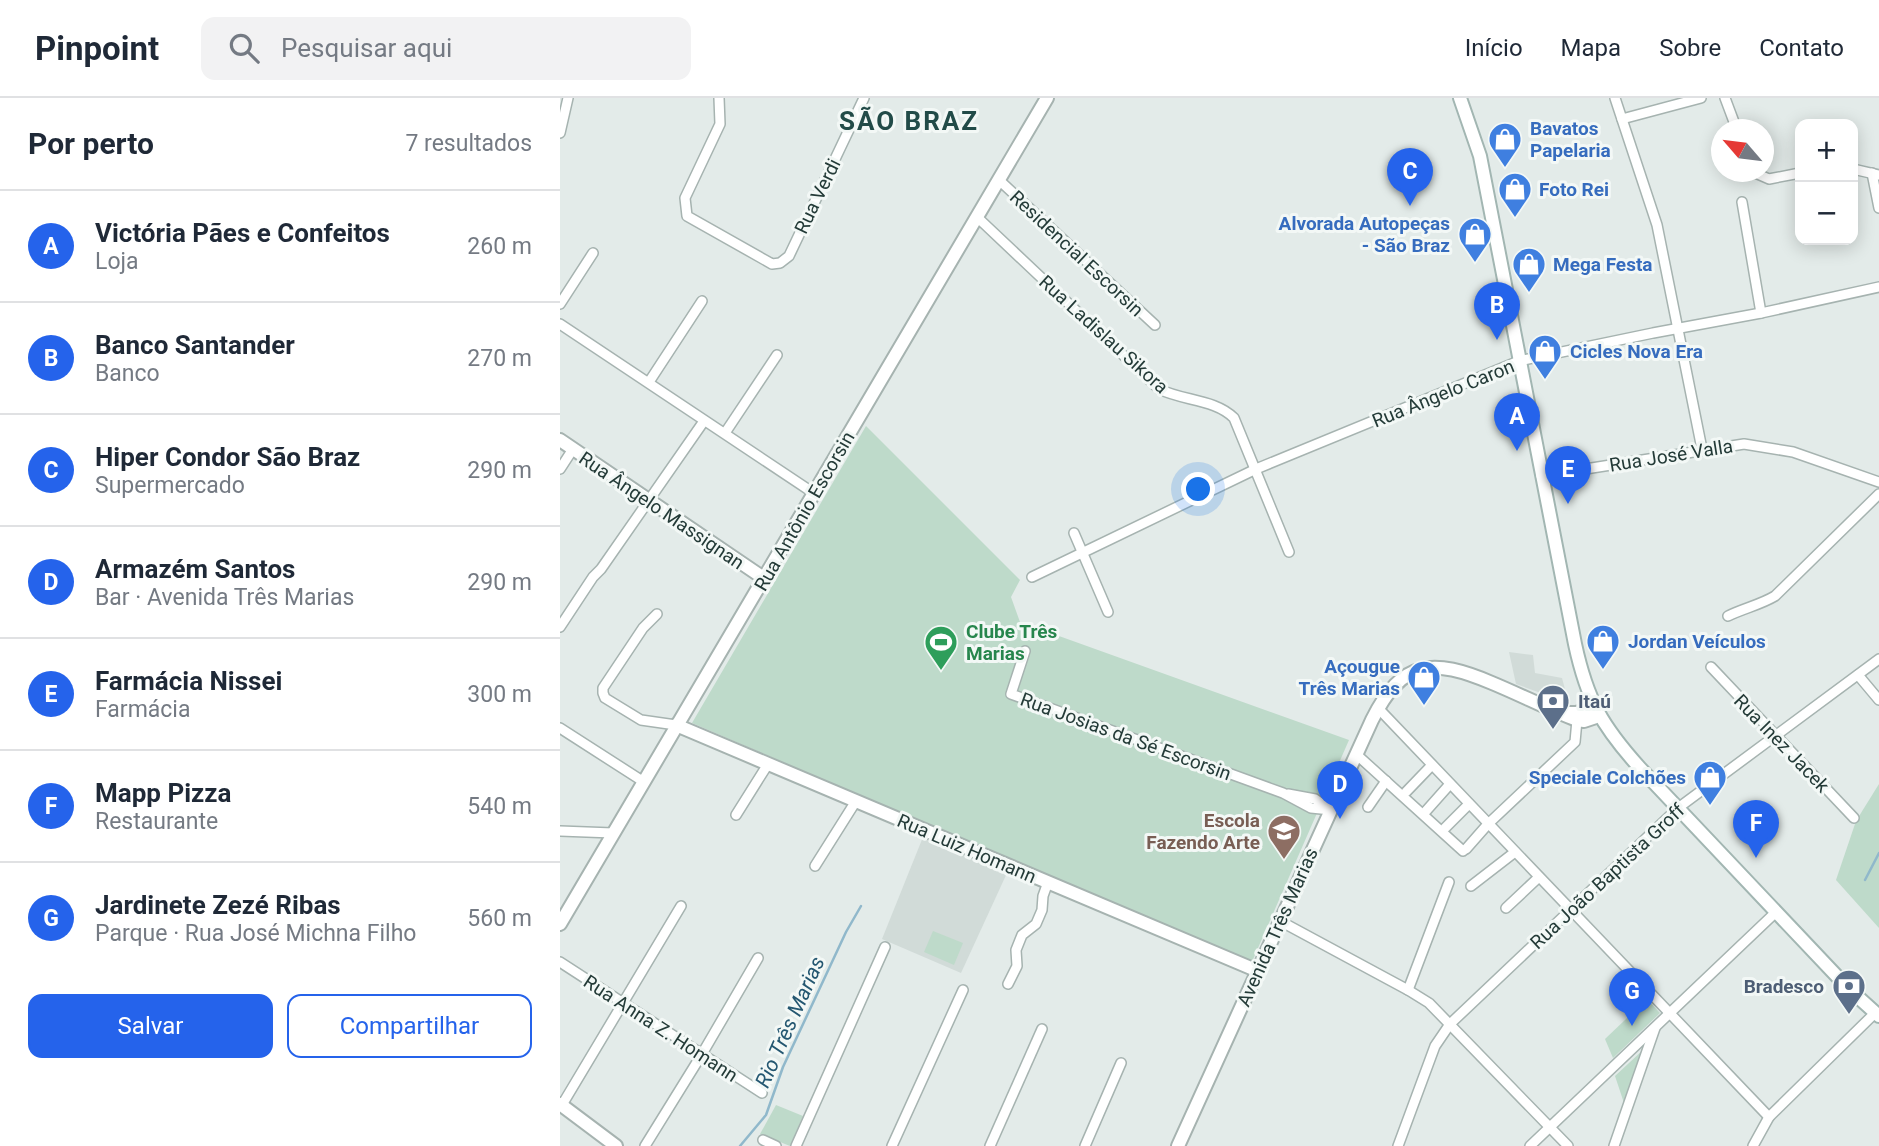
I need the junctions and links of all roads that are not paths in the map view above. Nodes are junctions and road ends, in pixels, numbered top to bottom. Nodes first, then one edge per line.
1 (568, 98) edge
2 (719, 98) edge
3 (864, 98) edge
4 (1047, 98) edge
5 (1460, 98) edge
6 (1615, 98) edge
7 (1701, 98) edge
8 (1726, 98) edge
9 (1622, 119) junction
10 (1733, 119) edge
11 (560, 133) edge
12 (1795, 174) edge
13 (1875, 174) edge
14 (1774, 178) edge
15 (999, 180) junction
16 (1742, 202) dead end
17 (1879, 208) edge
18 (977, 216) junction
19 (593, 253) dead end
20 (1879, 287) edge
21 (702, 301) dead end
22 (560, 304) edge
23 (1761, 313) junction
24 (560, 324) edge
25 (1155, 325) dead end
26 (1679, 329) junction
27 (777, 355) dead end
28 (1519, 361) junction
29 (649, 382) junction
30 (704, 421) junction
31 (725, 433) junction
32 (560, 440) edge
33 (573, 449) junction
34 (1702, 449) junction
35 (560, 469) edge
36 (1256, 469) junction
37 (1541, 476) junction
38 (1879, 482) edge
39 (815, 494) junction
40 (1879, 494) edge
41 (650, 501) junction
42 (1074, 533) dead end
43 (1289, 552) dead end
44 (1082, 553) junction
45 (1032, 577) dead end
46 (765, 579) junction
47 (1108, 612) dead end
48 (657, 614) dead end
49 (1728, 616) dead end
50 (560, 627) edge
51 (1025, 652) dead end
52 (1879, 659) edge
53 (1711, 667) dead end
54 (1857, 675) junction
55 (1879, 699) edge
56 (1378, 708) junction
57 (1596, 712) junction
58 (1561, 713) junction
59 (1577, 720) junction
60 (676, 725) junction
61 (560, 728) edge
62 (1775, 735) junction
63 (1356, 754) junction
64 (768, 764) junction
65 (1432, 765) junction
66 (1386, 781) junction
67 (644, 782) junction
68 (1450, 784) junction
69 (1406, 792) dead end
70 (856, 801) junction
71 (1469, 804) junction
72 (1368, 807) dead end
73 (1678, 808) junction
74 (1331, 810) junction
75 (1426, 811) dead end
76 (736, 815) dead end
77 (1854, 818) dead end
78 (1488, 824) junction
79 (1445, 828) dead end
80 (560, 831) edge
81 (613, 833) junction
82 (1515, 852) junction
83 (815, 866) dead end
84 (1539, 877) junction
85 (1449, 882) dead end
86 (1048, 883) junction
87 (1471, 886) dead end
88 (681, 905) dead end
89 (1506, 908) dead end
90 (1571, 910) junction
91 (1776, 912) junction
92 (1280, 921) junction
93 (560, 924) edge
94 (885, 947) dead end
95 (758, 958) dead end
96 (560, 962) edge
97 (1258, 971) junction
98 (1008, 984) dead end
99 (963, 990) dead end
100 (1408, 990) junction
101 (623, 1002) junction
102 (1670, 1013) junction
103 (1877, 1015) edge
104 (1450, 1024) junction
105 (1655, 1027) junction
106 (1041, 1029) dead end
107 (702, 1054) junction
108 (1121, 1063) dead end
109 (762, 1093) dead end
110 (561, 1104) edge
111 (1769, 1117) junction
112 (1550, 1128) junction
113 (763, 1140) dead end
114 (616, 1146) edge
115 (645, 1146) edge
116 (776, 1146) edge
117 (796, 1146) edge
118 (892, 1146) edge
119 (989, 1146) edge
120 (1085, 1146) edge
121 (1178, 1146) edge
122 (1398, 1146) edge
123 (1530, 1146) edge
124 (1567, 1146) edge
125 (1614, 1146) edge
126 (1753, 1146) edge

1 - 11 street
2 - 3 street, Rua Verdi
4 - 15 street, Rua Antônio Escorsin
5 - 28 street
6 - 9 street
7 - 9 street
8 - 10 street
9 - 26 street
12 - 14 street
13 - 17 street
15 - 18 street, Rua Antônio Escorsin
15 - 25 street, Residencial Escorsin
16 - 23 street
18 - 36 street, Rua Ladislau Sikora
18 - 39 street, Rua Antônio Escorsin
19 - 22 street
20 - 23 street, Rua Ângelo Caron
21 - 29 street
23 - 26 street, Rua Ângelo Caron
24 - 29 street
26 - 28 street, Rua Ângelo Caron
26 - 34 street
27 - 31 street
28 - 36 street, Rua Ângelo Caron
28 - 37 street
29 - 30 street
30 - 31 street
30 - 41 street
31 - 39 street
32 - 33 street, Rua Ângelo Massignan
33 - 35 street
33 - 41 street, Rua Ângelo Massignan
34 - 37 street, Rua José Valla
34 - 38 street, Rua José Valla
36 - 43 street, Rua Ladislau Sikora
36 - 44 street, Rua Ângelo Caron
37 - 57 street
39 - 46 street, Rua Antônio Escorsin
40 - 49 street
41 - 46 street, Rua Ângelo Massignan
41 - 50 street
42 - 44 street
44 - 45 street, Rua Ângelo Caron
44 - 47 street
46 - 60 street, Rua Antônio Escorsin
48 - 60 street
51 - 74 street, Rua Josias da Sé Escorsin
52 - 54 street, Rua João Baptista Groff
53 - 62 street, Rua Inez Jacek
54 - 55 street
54 - 62 street, Rua João Baptista Groff
56 - 58 street, Avenida Três Marias
56 - 63 street, Avenida Três Marias
56 - 65 street
57 - 58 street
57 - 59 street
57 - 73 street
58 - 59 street, Avenida Três Marias
59 - 78 street
60 - 64 street, Rua Luiz Homann
60 - 67 street, Rua Antônio Escorsin
61 - 67 street
62 - 73 street, Rua João Baptista Groff
62 - 77 street, Rua Inez Jacek
63 - 66 street
63 - 74 street, Avenida Três Marias
64 - 70 street, Rua Luiz Homann
64 - 76 street
65 - 68 street
65 - 69 street
66 - 72 street
66 - 78 street
67 - 81 street, Rua Antônio Escorsin
68 - 71 street
68 - 75 street
70 - 83 street
70 - 86 street, Rua Luiz Homann
71 - 78 street
71 - 79 street
73 - 90 street, Rua João Baptista Groff
73 - 91 street
74 - 92 street, Avenida Três Marias
78 - 82 street
80 - 81 street
81 - 93 street, Rua Antônio Escorsin
82 - 84 street
82 - 87 street
84 - 89 street
84 - 90 street
85 - 100 street
86 - 97 street, Rua Luiz Homann
86 - 98 street
88 - 101 street
90 - 102 street
90 - 104 street, Rua João Baptista Groff
91 - 102 street
91 - 103 street
92 - 97 street, Avenida Três Marias
92 - 100 street
94 - 117 street
95 - 107 street
96 - 101 street, Rua Anna Z. Homann
97 - 121 street, Avenida Três Marias
99 - 118 street
100 - 104 street
101 - 107 street, Rua Anna Z. Homann
101 - 110 street
102 - 105 street
102 - 111 street
103 - 111 street
104 - 112 street
104 - 122 street, Rua João Baptista Groff
105 - 112 street
105 - 125 street
106 - 119 street
107 - 109 street, Rua Anna Z. Homann
107 - 115 street
108 - 120 street
110 - 114 street
111 - 126 street
112 - 123 street
112 - 124 street
113 - 116 street

